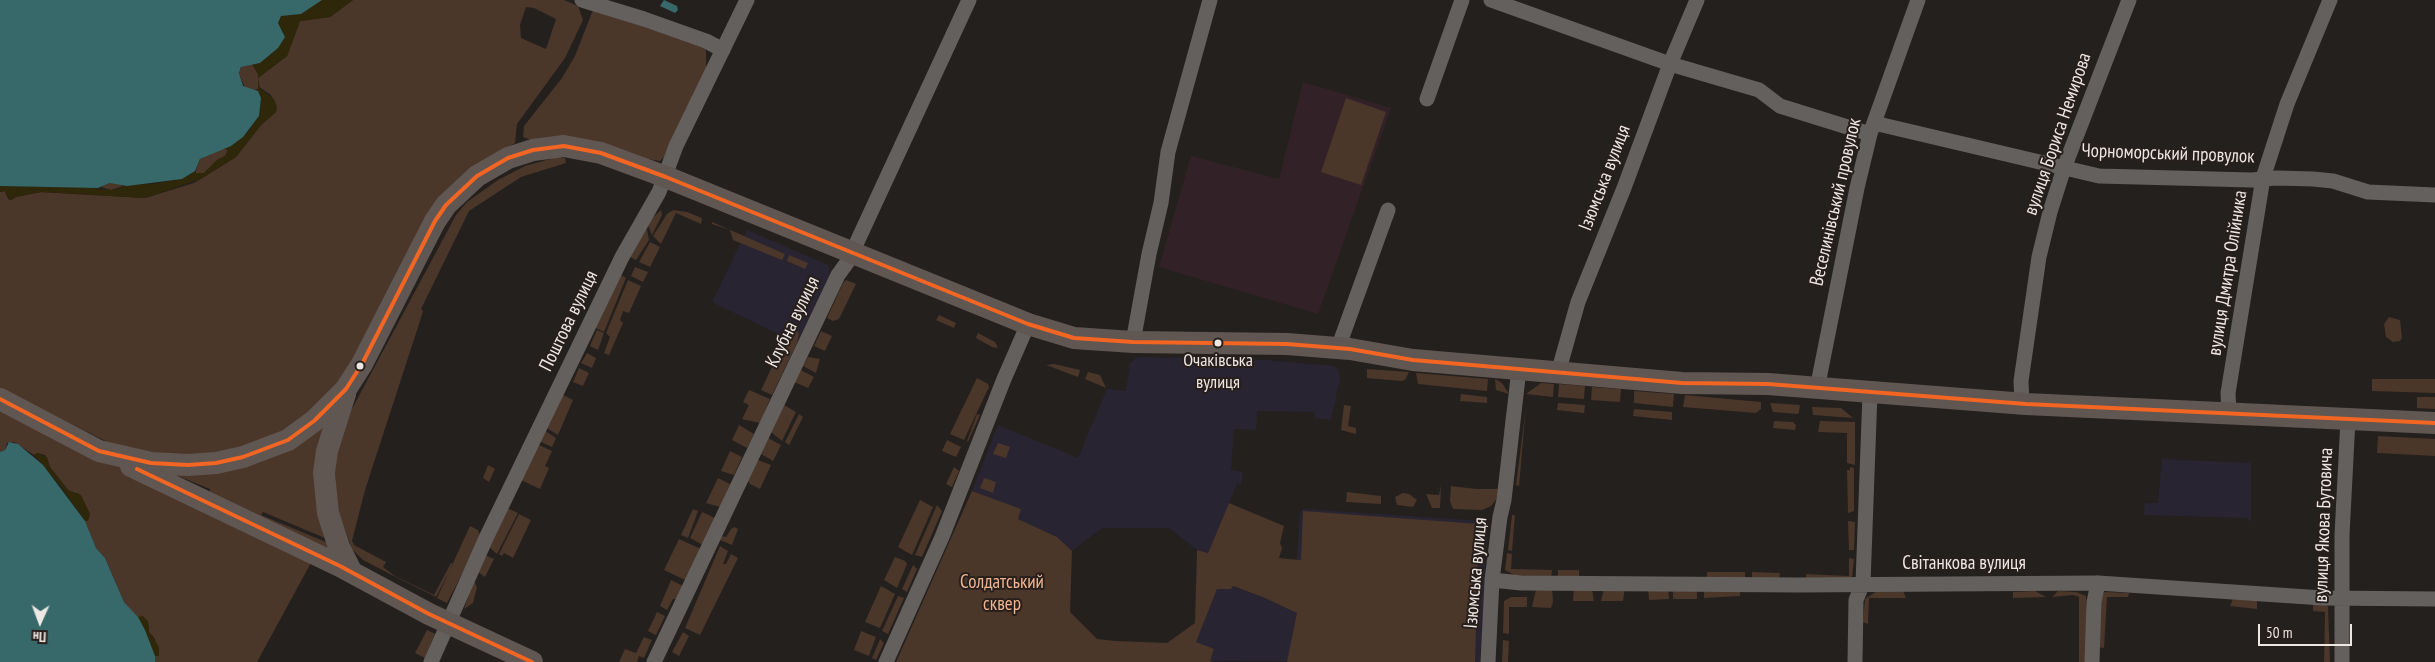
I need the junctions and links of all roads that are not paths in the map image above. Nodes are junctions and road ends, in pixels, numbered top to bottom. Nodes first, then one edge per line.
1 (582, 0) edge
2 (747, 0) edge
3 (969, 0) edge
4 (1210, 0) edge
5 (1462, 0) edge
6 (1490, 0) edge
7 (1697, 0) edge
8 (1918, 0) edge
9 (2128, 0) edge
10 (2330, 0) edge
11 (723, 50) junction
12 (1670, 64) junction
13 (1427, 99) dead end
14 (1872, 128) junction
15 (2064, 168) junction
16 (666, 177) junction
17 (2263, 178) junction
18 (2435, 195) edge
19 (1388, 210) dead end
20 (854, 254) junction
21 (1028, 324) junction
22 (1133, 342) junction
23 (1338, 348) junction
24 (1519, 370) junction
25 (1558, 372) junction
26 (346, 388) junction
27 (1817, 389) junction
28 (1870, 393) junction
29 (0, 399) edge
30 (2022, 403) junction
31 (2229, 414) junction
32 (2348, 419) junction
33 (2435, 423) edge
34 (99, 450) junction
35 (351, 571) junction
36 (1492, 580) junction
37 (1863, 583) junction
38 (2098, 583) junction
39 (2342, 599) junction
40 (2435, 599) edge
41 (449, 624) junction
42 (431, 662) edge
43 (532, 662) edge
44 (654, 662) edge
45 (886, 662) edge
46 (1488, 662) edge
47 (1855, 662) edge
48 (2092, 662) edge
49 (2342, 662) edge

1 - 11 street
2 - 11 street, Поштова вулиця
3 - 20 street, Клубна вулиця
4 - 22 street
5 - 13 street
6 - 12 street, Чорноморський провулок
7 - 12 street, Ізюмська вулиця
8 - 14 street, Веселинівський провулок
9 - 15 street, вулиця Бориса Немирова
10 - 17 street, вулиця Дмитра Олійника
11 - 16 street, Поштова вулиця
12 - 14 street, Чорноморський провулок
12 - 25 street, Ізюмська вулиця
14 - 15 street, Чорноморський провулок
14 - 27 street, Веселинівський провулок
15 - 17 street, Чорноморський провулок
15 - 30 street, вулиця Бориса Немирова
16 - 20 highway
16 - 26 highway
16 - 41 street, Поштова вулиця
17 - 18 street, Чорноморський провулок
17 - 31 street, вулиця Дмитра Олійника
19 - 23 street
20 - 21 highway
20 - 44 street, Клубна вулиця
21 - 22 highway
21 - 45 street
22 - 23 highway
23 - 24 highway
24 - 25 highway
24 - 36 street, Ізюмська вулиця
25 - 27 highway
26 - 34 highway
26 - 35 highway
27 - 28 highway
28 - 30 highway
28 - 37 street
29 - 34 highway
30 - 31 highway
31 - 32 highway
32 - 33 highway
32 - 39 street, вулиця Якова Бутовича
34 - 35 highway
35 - 41 highway
36 - 37 street, Світанкова вулиця
36 - 46 street, Ізюмська вулиця
37 - 38 street, Світанкова вулиця
37 - 47 street
38 - 39 street, Світанкова вулиця
38 - 48 street
39 - 40 street, Світанкова вулиця
39 - 49 street, вулиця Якова Бутовича
41 - 42 street, Поштова вулиця
41 - 43 highway

